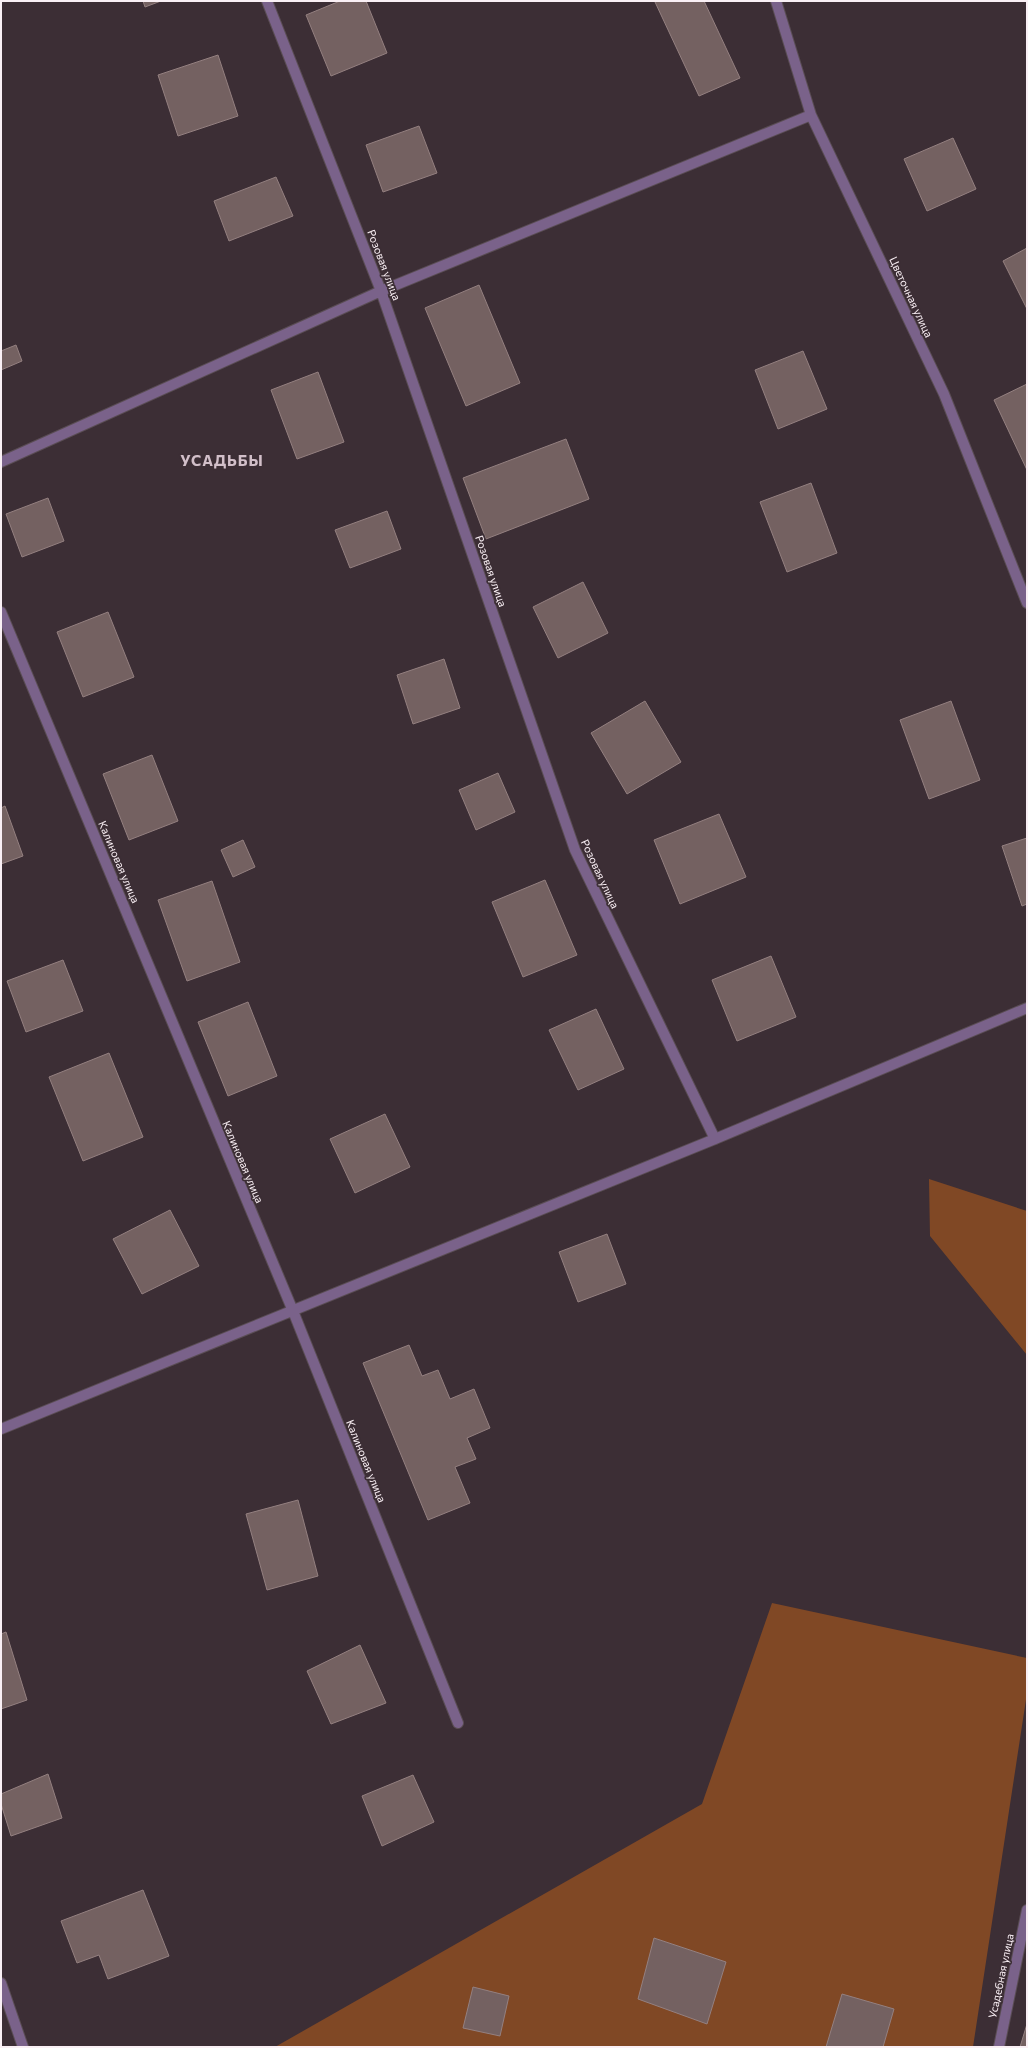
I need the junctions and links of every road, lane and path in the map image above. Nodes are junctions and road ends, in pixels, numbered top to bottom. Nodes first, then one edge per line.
1 (267, 1) edge
2 (776, 1) edge
3 (811, 115) junction
4 (381, 290) junction
5 (1, 462) edge
6 (1027, 603) edge
7 (1, 612) edge
8 (1027, 1008) edge
9 (715, 1139) junction
10 (293, 1311) junction
11 (1, 1429) edge
12 (458, 1723) dead end
13 (1027, 1910) edge
14 (1022, 1957) edge
15 (1, 1983) edge
16 (23, 2047) edge
17 (999, 2047) edge

1 - 4 street, Розовая улица
2 - 3 street, Цветочная улица
3 - 4 street
3 - 6 street, Цветочная улица
4 - 5 street
4 - 9 street, Розовая улица
7 - 10 street, Калиновая улица
8 - 9 street
9 - 10 street
10 - 11 street
10 - 12 street, Калиновая улица
13 - 14 street, Усадебная улица
14 - 17 street, Усадебная улица
15 - 16 street

